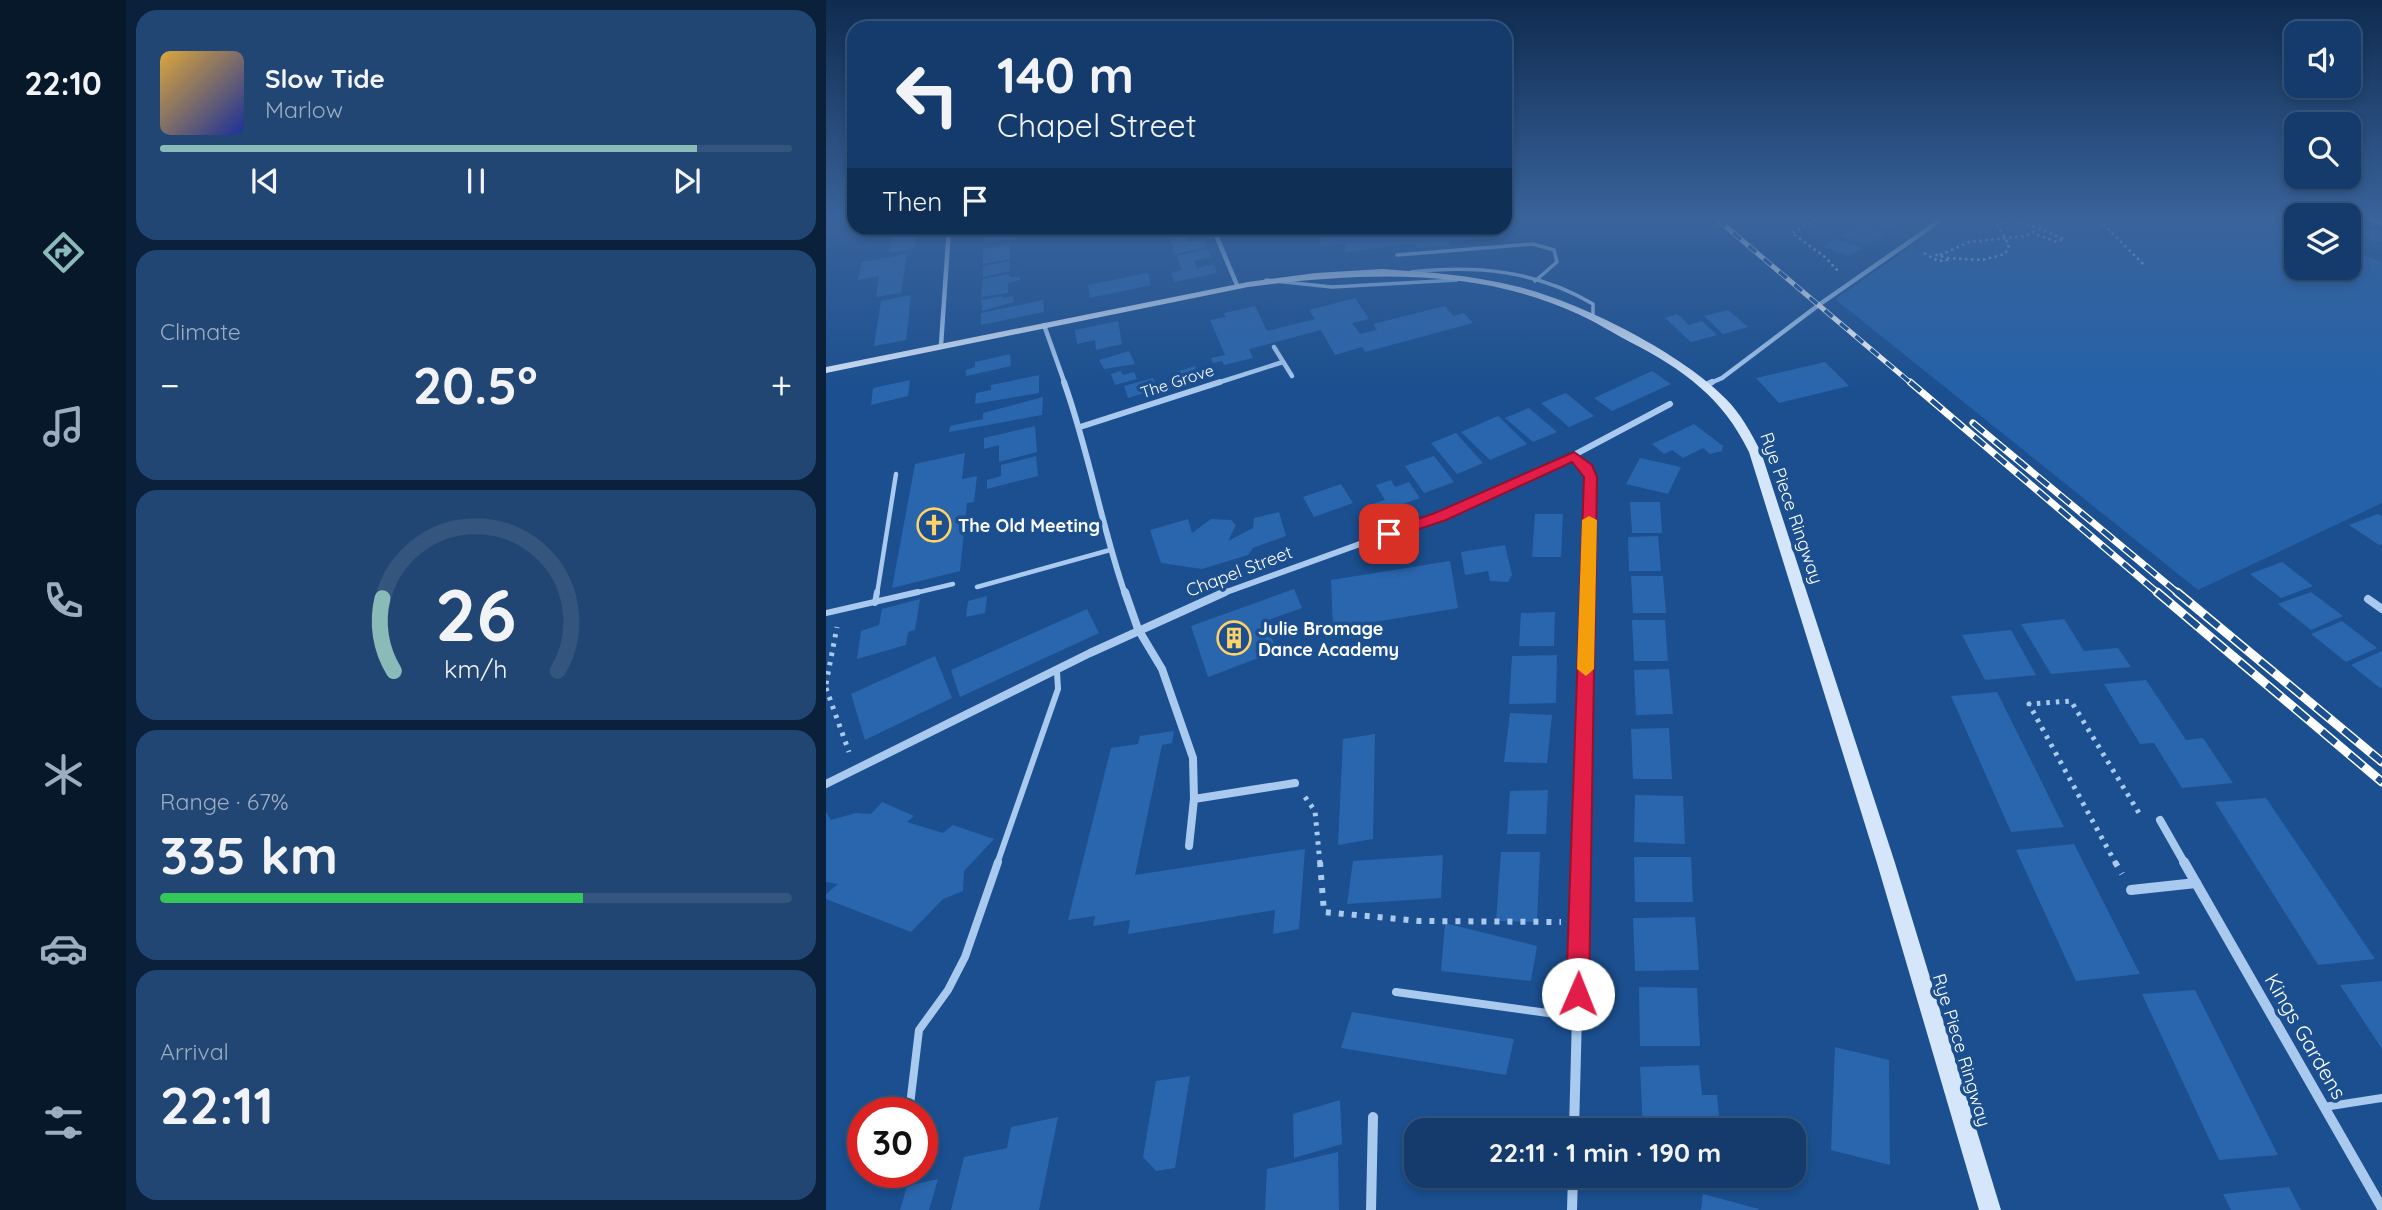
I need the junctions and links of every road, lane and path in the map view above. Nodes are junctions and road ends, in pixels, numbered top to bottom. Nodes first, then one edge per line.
1 (946, 276) edge
2 (1233, 276) edge
3 (1295, 276) edge
4 (1450, 276) edge
5 (1514, 276) edge
6 (1540, 276) edge
7 (1842, 276) edge
8 (1860, 276) edge
9 (1467, 278) junction
10 (1266, 280) junction
11 (1535, 281) junction
12 (1849, 284) junction
13 (1237, 285) junction
14 (1593, 317) junction
15 (1044, 325) junction
16 (941, 345) junction
17 (1274, 347) dead end
18 (1283, 362) junction
19 (826, 370) edge
20 (1292, 376) dead end
21 (1708, 384) junction
22 (1670, 404) dead end
23 (1080, 427) junction
24 (1574, 457) junction
25 (896, 474) dead end
26 (1110, 550) junction
27 (953, 584) dead end
28 (977, 587) dead end
29 (2368, 599) dead end
30 (875, 603) junction
31 (2382, 610) edge
32 (840, 612) junction
33 (826, 613) edge
34 (1138, 629) junction
35 (1057, 672) junction
36 (826, 686) edge
37 (855, 770) junction
38 (1295, 782) joint
39 (826, 784) edge
40 (1194, 799) junction
41 (2160, 820) joint
42 (1189, 846) dead end
43 (2196, 883) junction
44 (2131, 890) joint
45 (1579, 923) junction
46 (1396, 992) dead end
47 (1577, 1017) junction
48 (911, 1097) edge
49 (2382, 1098) edge
50 (2324, 1107) junction
51 (1373, 1117) dead end
52 (1574, 1118) edge
53 (1572, 1188) edge
54 (2382, 1208) edge
55 (1371, 1210) edge
56 (1570, 1210) edge
57 (1990, 1210) edge

1 - 16 street
2 - 13 street
3 - 10 main road, Rye Piece Ringway
4 - 9 main road, Rye Piece Ringway
5 - 11 lane
6 - 11 lane
7 - 12 path
8 - 12 street
9 - 10 lane
9 - 14 main road, Rye Piece Ringway
10 - 13 main road, Rye Piece Ringway
11 - 14 lane
12 - 21 street
13 - 15 main road, Rye Piece Ringway
14 - 21 main road, Rye Piece Ringway
15 - 16 main road, Rye Piece Ringway
15 - 23 street
16 - 19 main road, Rye Piece Ringway
17 - 18 street
18 - 20 street
18 - 23 street, The Grove
21 - 57 main road, Rye Piece Ringway
22 - 24 street, Chapel Street
23 - 26 street
24 - 34 street, Chapel Street
24 - 45 street
25 - 30 lane
26 - 28 lane
26 - 34 street
27 - 30 lane
29 - 31 street
30 - 32 lane
32 - 33 lane
32 - 36 path
34 - 35 street, Chapel Street
34 - 40 street
35 - 37 street, Chapel Street
35 - 48 lane
36 - 37 path
37 - 39 street, Chapel Street
38 - 40 street
38 - 45 path
40 - 42 street
41 - 43 street, Kings Gardens
41 - 44 path
43 - 44 street
43 - 50 street, Kings Gardens
45 - 47 street
46 - 47 lane
47 - 52 street
49 - 50 lane
50 - 54 street, Kings Gardens
51 - 55 street
53 - 56 street

